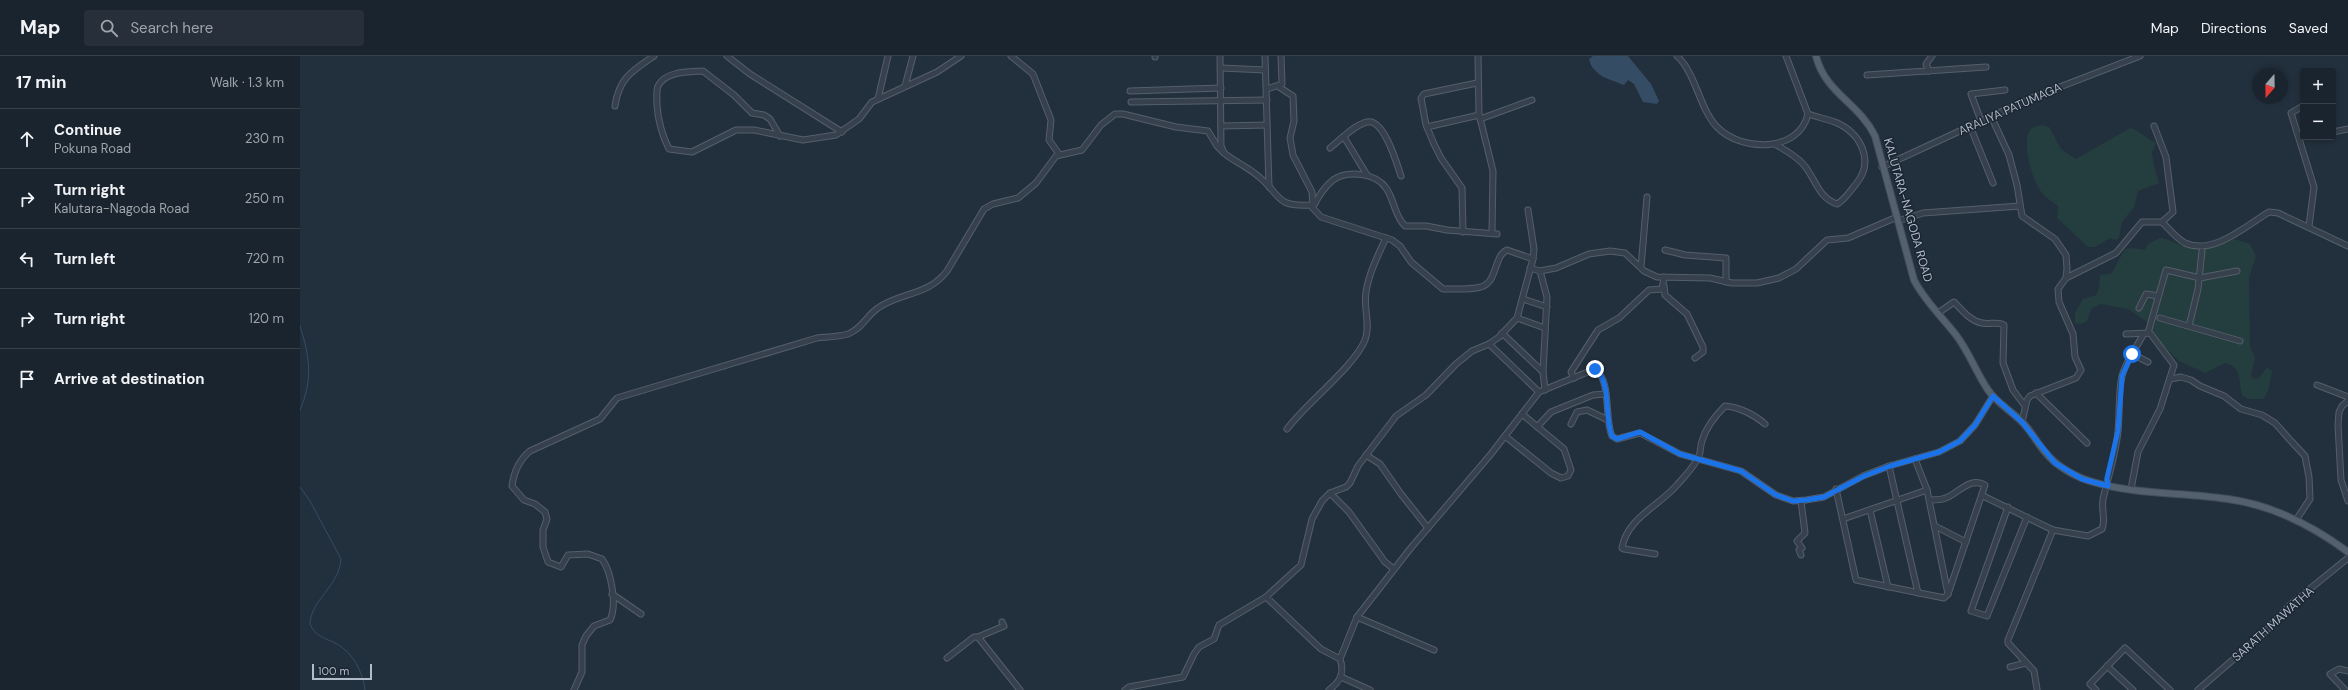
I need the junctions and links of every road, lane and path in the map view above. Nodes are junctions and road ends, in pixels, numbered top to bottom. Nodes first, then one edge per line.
1 (654, 56) edge
2 (727, 56) edge
3 (888, 56) edge
4 (913, 56) edge
5 (961, 56) edge
6 (1011, 56) edge
7 (1220, 56) edge
8 (1265, 56) edge
9 (1281, 56) edge
10 (1478, 56) edge
11 (1677, 56) edge
12 (1786, 56) edge
13 (1816, 56) edge
14 (1932, 56) edge
15 (2140, 56) edge
16 (954, 58) edge
17 (1986, 67) dead end
18 (1221, 68) junction
19 (1266, 70) junction
20 (1929, 71) junction
21 (1868, 75) dead end
22 (1477, 83) junction
23 (905, 86) junction
24 (1279, 87) junction
25 (1221, 88) junction
26 (1266, 89) junction
27 (2005, 90) dead end
28 (1130, 91) dead end
29 (878, 99) junction
30 (1267, 100) junction
31 (1532, 100) dead end
32 (1221, 101) junction
33 (1131, 102) dead end
34 (616, 106) dead end
35 (2300, 108) edge
36 (1808, 114) junction
37 (1991, 116) junction
38 (1480, 117) junction
39 (1981, 121) junction
40 (1267, 125) junction
41 (1221, 126) junction
42 (1970, 126) junction
43 (2154, 126) dead end
44 (1427, 127) junction
45 (2348, 129) edge
46 (2336, 131) edge
47 (842, 132) junction
48 (780, 136) junction
49 (1344, 137) junction
50 (1776, 144) junction
51 (1330, 148) dead end
52 (1224, 153) junction
53 (1059, 154) junction
54 (1882, 167) junction
55 (1367, 175) junction
56 (1401, 176) dead end
57 (1993, 183) dead end
58 (1269, 187) junction
59 (1647, 197) dead end
60 (2020, 206) junction
61 (1313, 207) junction
62 (1528, 210) dead end
63 (1898, 219) junction
64 (2162, 222) junction
65 (2309, 226) junction
66 (1463, 232) junction
67 (1386, 238) junction
68 (2348, 246) edge
69 (1665, 250) dead end
70 (2202, 251) dead end
71 (1533, 259) junction
72 (1641, 267) junction
73 (1530, 268) junction
74 (1540, 271) junction
75 (2237, 272) dead end
76 (1664, 277) junction
77 (2066, 278) junction
78 (2200, 278) junction
79 (1726, 282) junction
80 (1664, 286) junction
81 (2158, 296) junction
82 (1523, 299) junction
83 (1547, 307) junction
84 (2139, 308) dead end
85 (1938, 312) junction
86 (1517, 318) junction
87 (2160, 318) dead end
88 (2189, 326) junction
89 (1544, 328) junction
90 (1502, 333) junction
91 (2126, 334) dead end
92 (2146, 334) junction
93 (2240, 341) dead end
94 (1489, 344) junction
95 (2132, 354) junction
96 (1695, 358) dead end
97 (2148, 362) dead end
98 (1543, 372) junction
99 (1574, 378) junction
100 (2170, 379) junction
101 (2317, 385) dead end
102 (1545, 390) junction
103 (1539, 392) junction
104 (2036, 393) junction
105 (1606, 394) junction
106 (1993, 396) junction
107 (2348, 399) edge
108 (2025, 406) junction
109 (1522, 414) junction
110 (1608, 420) junction
111 (2022, 422) junction
112 (1571, 424) dead end
113 (1764, 424) dead end
114 (1537, 426) junction
115 (1287, 429) dead end
116 (1505, 436) junction
117 (2087, 443) dead end
118 (1366, 455) junction
119 (1914, 459) junction
120 (1696, 460) junction
121 (2342, 462) junction
122 (1890, 466) junction
123 (2348, 466) edge
124 (2108, 486) junction
125 (1836, 489) junction
126 (2131, 489) junction
127 (1927, 490) junction
128 (1330, 493) junction
129 (1983, 496) junction
130 (1801, 500) junction
131 (1930, 500) junction
132 (1898, 501) junction
133 (2348, 501) edge
134 (2008, 507) junction
135 (1870, 510) junction
136 (2027, 517) junction
137 (1843, 519) junction
138 (2296, 520) junction
139 (1935, 526) junction
140 (1428, 528) junction
141 (2053, 530) junction
142 (1966, 542) junction
143 (2348, 552) edge
144 (1655, 554) dead end
145 (1801, 555) dead end
146 (2348, 558) edge
147 (1394, 569) junction
148 (1888, 587) junction
149 (1918, 593) junction
150 (612, 594) junction
151 (1948, 594) junction
152 (1266, 597) junction
153 (641, 614) dead end
154 (1357, 617) junction
155 (1002, 622) dead end
156 (978, 637) junction
157 (1434, 650) dead end
158 (946, 658) dead end
159 (1340, 659) junction
160 (2026, 663) junction
161 (2107, 666) junction
162 (2010, 667) dead end
163 (2348, 671) edge
164 (1341, 677) junction
165 (1337, 684) junction
166 (2037, 689) dead end
167 (574, 690) edge
168 (1020, 690) edge
169 (1125, 690) edge
170 (1329, 690) edge
171 (1334, 690) edge
172 (1370, 690) edge
173 (2096, 690) edge
174 (2133, 690) edge
175 (2170, 690) edge
176 (2199, 690) edge
177 (2345, 690) edge

1 - 34 street
2 - 47 street
3 - 29 street
4 - 23 street
5 - 16 street
6 - 53 street
7 - 18 street
8 - 19 street
9 - 24 street
10 - 22 street
11 - 50 street
12 - 36 street
13 - 54 main road, KALUTARA-NAGODA ROAD
14 - 20 street
15 - 37 street, ARALIYA PATUMAGA
16 - 23 street
17 - 20 street
18 - 19 street
18 - 25 street
19 - 26 street
20 - 21 street
22 - 38 street
22 - 44 street
23 - 29 street
24 - 26 street
24 - 61 street
25 - 28 street
25 - 32 street
26 - 30 street
27 - 39 street
29 - 47 street
30 - 32 street
30 - 40 street
31 - 38 street
32 - 33 street
32 - 41 street
35 - 65 street
36 - 50 street
36 - 50 street
37 - 39 street, ARALIYA PATUMAGA
37 - 60 street
38 - 44 street
38 - 66 street
39 - 42 street, ARALIYA PATUMAGA
40 - 41 street
40 - 58 street
41 - 52 street
42 - 54 street, ARALIYA PATUMAGA
42 - 57 street
43 - 64 street
44 - 66 street
45 - 46 street
47 - 48 street
48 - 48 street
49 - 51 street
49 - 55 street
49 - 56 street
52 - 53 street
52 - 58 street
53 - 150 street
54 - 63 main road, KALUTARA-NAGODA ROAD
55 - 61 street
55 - 66 street
58 - 61 street
59 - 72 street
60 - 63 street
60 - 77 street
61 - 67 street
62 - 71 street
63 - 79 street
63 - 85 main road, KALUTARA-NAGODA ROAD
64 - 65 street
64 - 77 street
65 - 68 street
67 - 71 street
67 - 115 street
69 - 79 street
70 - 78 street
71 - 73 street
72 - 74 street
72 - 76 street
73 - 74 street
73 - 82 street
74 - 83 street
75 - 78 street
76 - 79 street
76 - 80 street
77 - 104 street
78 - 81 street
78 - 88 street
80 - 96 street
80 - 99 street
81 - 84 street
81 - 92 street
82 - 83 street
82 - 86 street
83 - 89 street
85 - 106 main road, KALUTARA-NAGODA ROAD
85 - 108 street
86 - 89 street
86 - 90 street
87 - 88 street
88 - 93 street
89 - 98 street
90 - 94 street
90 - 98 street
91 - 92 street
92 - 95 street
92 - 100 street
94 - 103 street
94 - 118 street
95 - 97 street
95 - 124 street
98 - 102 street
99 - 102 street
99 - 105 street
100 - 126 street
100 - 138 street
101 - 107 street
102 - 103 street
103 - 109 street
104 - 108 street
104 - 117 street
105 - 110 street
105 - 114 street
106 - 111 main road, KALUTARA-NAGODA ROAD
106 - 119 street
107 - 121 street
108 - 111 street
109 - 114 street
109 - 116 street
110 - 112 street
110 - 120 street
111 - 124 main road, KALUTARA-NAGODA ROAD
113 - 120 street
114 - 116 street
116 - 140 street
118 - 128 street
118 - 140 street
119 - 122 street
119 - 127 street
120 - 130 street
120 - 144 street
121 - 123 street
121 - 133 street
122 - 125 street
122 - 132 street
124 - 126 main road, KALUTARA-NAGODA ROAD
124 - 141 street
125 - 130 street
125 - 137 street
126 - 138 main road, KALUTARA-NAGODA ROAD
127 - 131 street
127 - 132 street
128 - 147 street
128 - 152 street
129 - 131 street
129 - 134 street
129 - 142 street
130 - 145 street
131 - 139 street
132 - 135 street
132 - 149 street
134 - 136 street
134 - 136 street
135 - 137 street
135 - 148 street
136 - 141 street
137 - 148 street
138 - 143 main road, KALUTARA-NAGODA ROAD
139 - 142 street
139 - 151 street
140 - 147 street
141 - 160 street
142 - 151 street
146 - 176 street, SARATH MAWATHA
147 - 154 street
148 - 149 street
149 - 151 street
150 - 153 street
150 - 167 street
152 - 159 street
152 - 169 street
154 - 157 street
154 - 159 street
155 - 156 street
156 - 158 street
156 - 168 street
159 - 164 street
160 - 162 street
160 - 166 street
161 - 173 street
161 - 174 street
161 - 175 street
163 - 177 street
164 - 165 street
164 - 172 street
165 - 170 street
165 - 171 street

